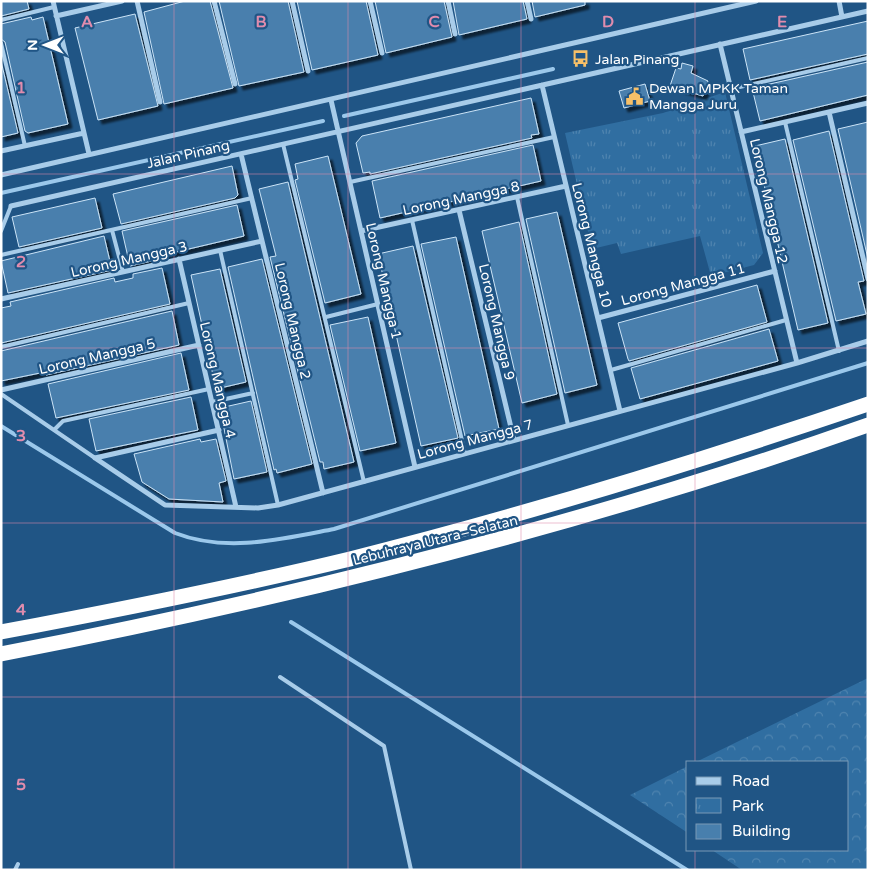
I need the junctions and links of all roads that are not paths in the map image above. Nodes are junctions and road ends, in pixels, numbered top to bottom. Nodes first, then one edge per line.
1 (122, 1) edge
2 (137, 1) edge
3 (214, 1) edge
4 (292, 1) edge
5 (370, 1) edge
6 (448, 1) edge
7 (527, 1) edge
8 (756, 1) edge
9 (839, 1) edge
10 (53, 4) edge
11 (868, 11) edge
12 (56, 16) junction
13 (842, 17) junction
14 (530, 19) dead end
15 (1, 20) edge
16 (454, 34) dead end
17 (1, 43) edge
18 (720, 44) junction
19 (382, 52) dead end
20 (868, 58) edge
21 (308, 71) dead end
22 (235, 84) dead end
23 (542, 85) junction
24 (731, 89) junction
25 (331, 100) junction
26 (160, 102) dead end
27 (868, 103) edge
28 (829, 112) junction
29 (785, 122) junction
30 (338, 132) junction
31 (741, 132) junction
32 (84, 133) junction
33 (554, 137) junction
34 (284, 144) junction
35 (25, 146) junction
36 (1, 151) edge
37 (89, 154) junction
38 (241, 154) junction
39 (1, 175) edge
40 (350, 182) junction
41 (566, 186) junction
42 (517, 197) junction
43 (252, 198) junction
44 (11, 206) joint
45 (459, 210) junction
46 (412, 220) junction
47 (112, 230) junction
48 (1, 231) edge
49 (361, 231) junction
50 (262, 241) junction
51 (220, 250) junction
52 (1, 255) edge
53 (179, 259) junction
54 (775, 271) junction
55 (123, 272) junction
56 (868, 279) edge
57 (1, 299) edge
58 (189, 303) junction
59 (378, 304) junction
60 (326, 317) junction
61 (598, 318) junction
62 (786, 320) junction
63 (868, 341) edge
64 (199, 345) junction
65 (1, 347) edge
66 (839, 351) junction
67 (797, 363) junction
68 (610, 370) junction
69 (209, 389) junction
70 (1, 390) edge
71 (253, 393) junction
72 (1, 394) edge
73 (212, 402) junction
74 (868, 404) edge
75 (620, 411) junction
76 (868, 425) edge
77 (568, 426) junction
78 (54, 430) junction
79 (218, 430) junction
80 (514, 440) junction
81 (465, 454) junction
82 (95, 458) junction
83 (415, 467) junction
84 (364, 482) junction
85 (322, 493) junction
86 (278, 505) junction
87 (236, 507) junction
88 (1, 632) edge
89 (1, 654) edge
90 (280, 677) dead end
91 (18, 864) dead end
92 (15, 870) edge
93 (412, 870) edge

1 - 12 street
2 - 26 street
3 - 22 street
4 - 21 street
5 - 19 street
6 - 16 street
7 - 14 street
8 - 25 street, Jalan Pinang
9 - 13 street
10 - 12 street
10 - 15 lane
11 - 13 street, Jalan Pinang
12 - 32 street
13 - 18 street, Jalan Pinang
17 - 35 lane
18 - 23 street, Jalan Pinang
18 - 24 street, Lorong Mangga 12
20 - 24 lane
23 - 30 street, Jalan Pinang
23 - 33 street, Lorong Mangga 10
24 - 31 street, Lorong Mangga 12
25 - 30 street, Lorong Mangga 1
25 - 37 street, Jalan Pinang
27 - 28 street
28 - 29 street
28 - 56 street
29 - 31 street
29 - 66 lane
30 - 34 street, Jalan Pinang
30 - 40 street, Lorong Mangga 1
31 - 54 street, Lorong Mangga 12
32 - 35 street
32 - 37 street
33 - 40 lane
33 - 41 street, Lorong Mangga 10
34 - 38 street, Jalan Pinang
34 - 60 lane
35 - 36 street
37 - 39 street, Jalan Pinang
38 - 43 street, Lorong Mangga 2
38 - 44 street, Jalan Pinang
40 - 49 street, Lorong Mangga 1
41 - 42 street, Lorong Mangga 8
41 - 61 street, Lorong Mangga 10
42 - 45 street, Lorong Mangga 8
42 - 77 lane
43 - 47 lane
43 - 50 street, Lorong Mangga 2
44 - 48 lane
45 - 46 street, Lorong Mangga 8
45 - 80 street, Lorong Mangga 9
46 - 49 street, Lorong Mangga 8
46 - 81 lane
47 - 52 lane
47 - 55 lane
49 - 59 street, Lorong Mangga 1
50 - 51 street, Lorong Mangga 3
50 - 85 street, Lorong Mangga 2
51 - 53 street, Lorong Mangga 3
51 - 71 lane
53 - 55 street, Lorong Mangga 3
53 - 58 street, Lorong Mangga 4
54 - 61 street, Lorong Mangga 11
54 - 62 street, Lorong Mangga 12
55 - 57 street, Lorong Mangga 3
58 - 64 street, Lorong Mangga 4
58 - 65 lane
59 - 60 lane
59 - 83 street, Lorong Mangga 1
60 - 84 lane
61 - 68 street, Lorong Mangga 10
62 - 67 street, Lorong Mangga 12
62 - 68 lane
63 - 66 street, Lorong Mangga 7
64 - 69 street, Lorong Mangga 4
64 - 70 street, Lorong Mangga 5
66 - 67 street, Lorong Mangga 7
67 - 75 street, Lorong Mangga 7
68 - 75 street, Lorong Mangga 10
69 - 73 street, Lorong Mangga 4
69 - 78 lane
71 - 73 lane
71 - 86 lane
72 - 78 lane
73 - 79 street, Lorong Mangga 4
74 - 88 highway, Lebuhraya Utara–Selatan
75 - 77 street, Lorong Mangga 7
76 - 89 highway, Lebuhraya Utara–Selatan
77 - 80 street, Lorong Mangga 7
78 - 82 lane
79 - 82 street
79 - 87 street, Lorong Mangga 4
80 - 81 street, Lorong Mangga 7
81 - 83 street, Lorong Mangga 7
82 - 87 street, Lorong Mangga 7
83 - 84 street, Lorong Mangga 7
84 - 85 street, Lorong Mangga 7
85 - 86 street, Lorong Mangga 7
86 - 87 street, Lorong Mangga 7
90 - 93 lane
91 - 92 lane

